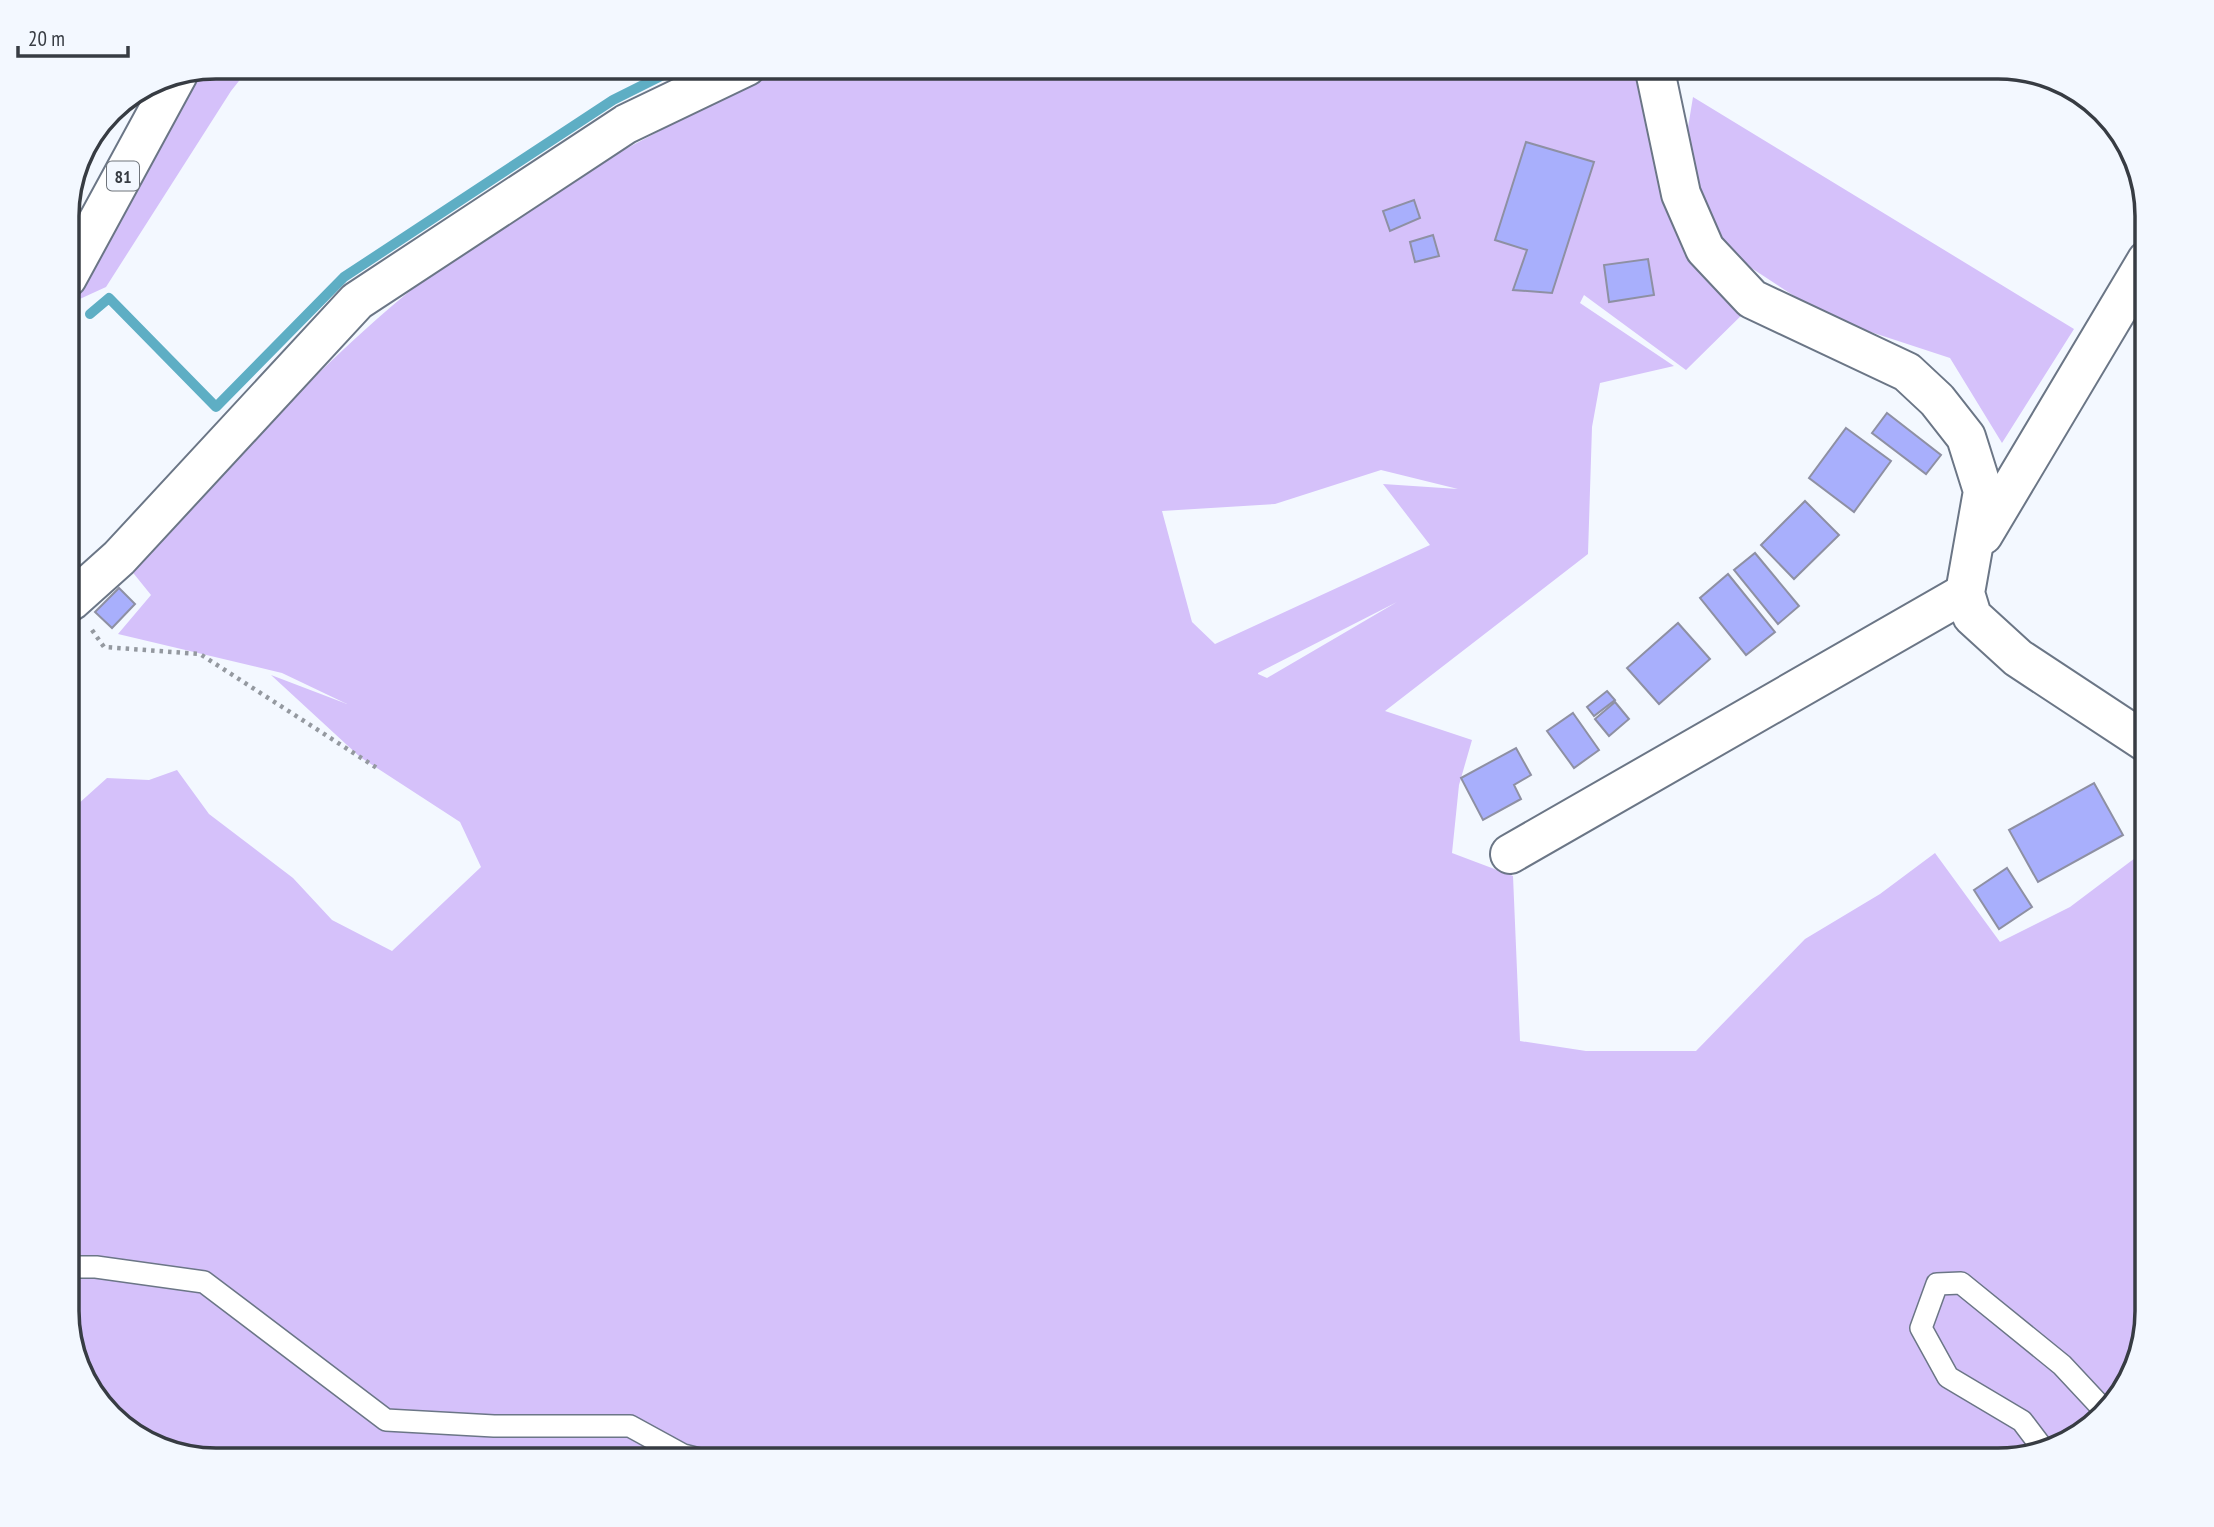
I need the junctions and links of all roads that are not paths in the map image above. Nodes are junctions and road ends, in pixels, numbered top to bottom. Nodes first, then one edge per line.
1 (720, 79) edge
2 (1657, 79) edge
3 (171, 86) edge
4 (79, 256) edge
5 (2135, 280) edge
6 (1972, 552) junction
7 (79, 591) edge
8 (1965, 593) junction
9 (2135, 735) edge
10 (1510, 854) dead end
11 (79, 1266) edge
12 (2099, 1404) edge
13 (2038, 1442) edge
14 (670, 1448) edge

1 - 7 street
2 - 6 street
3 - 4 street, 81
5 - 6 street
6 - 8 street
8 - 9 street
8 - 10 street
11 - 14 lane
12 - 13 lane

